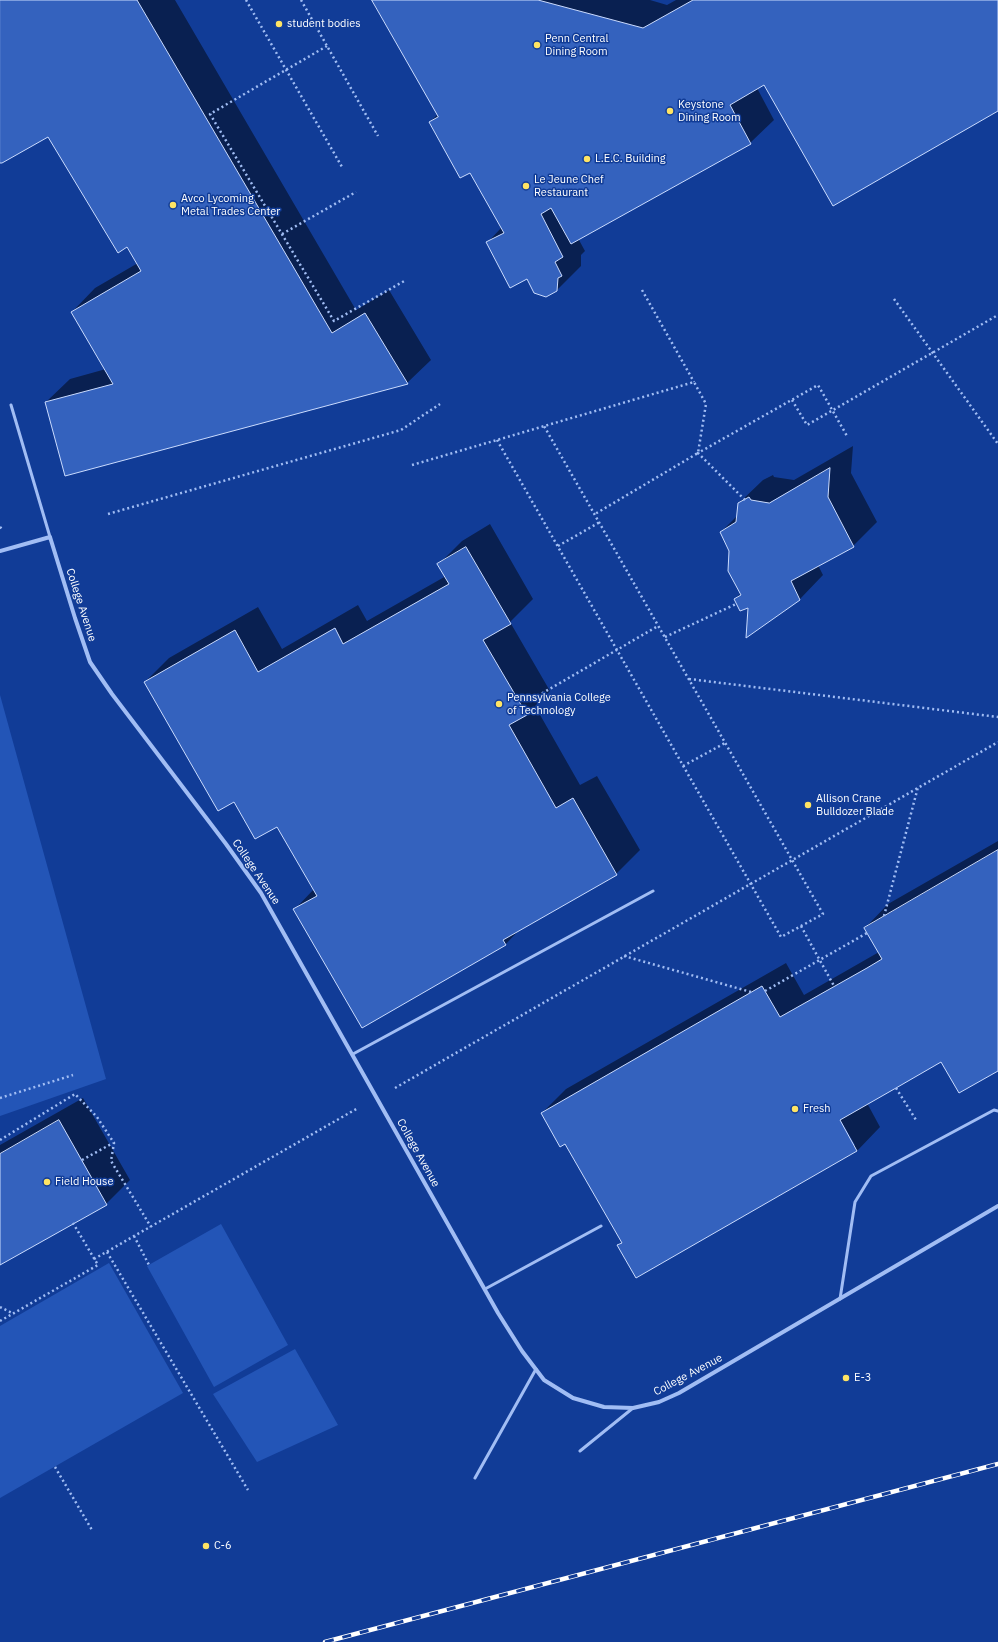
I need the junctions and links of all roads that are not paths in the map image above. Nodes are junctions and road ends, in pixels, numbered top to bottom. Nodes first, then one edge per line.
1 (11, 405) dead end
2 (50, 537) junction
3 (0, 550) edge
4 (653, 891) dead end
5 (353, 1054) junction
6 (998, 1111) edge
7 (998, 1206) edge
8 (601, 1226) dead end
9 (485, 1289) junction
10 (840, 1299) junction
11 (536, 1369) junction
12 (633, 1408) junction
13 (580, 1451) dead end
14 (475, 1478) dead end

1 - 2 lane
2 - 3 street
2 - 5 street, College Avenue
4 - 5 lane
5 - 9 street, College Avenue
6 - 10 lane
7 - 10 street, College Avenue
8 - 9 lane
9 - 11 street, College Avenue
10 - 12 street, College Avenue
11 - 12 street, College Avenue
11 - 14 lane
12 - 13 lane

